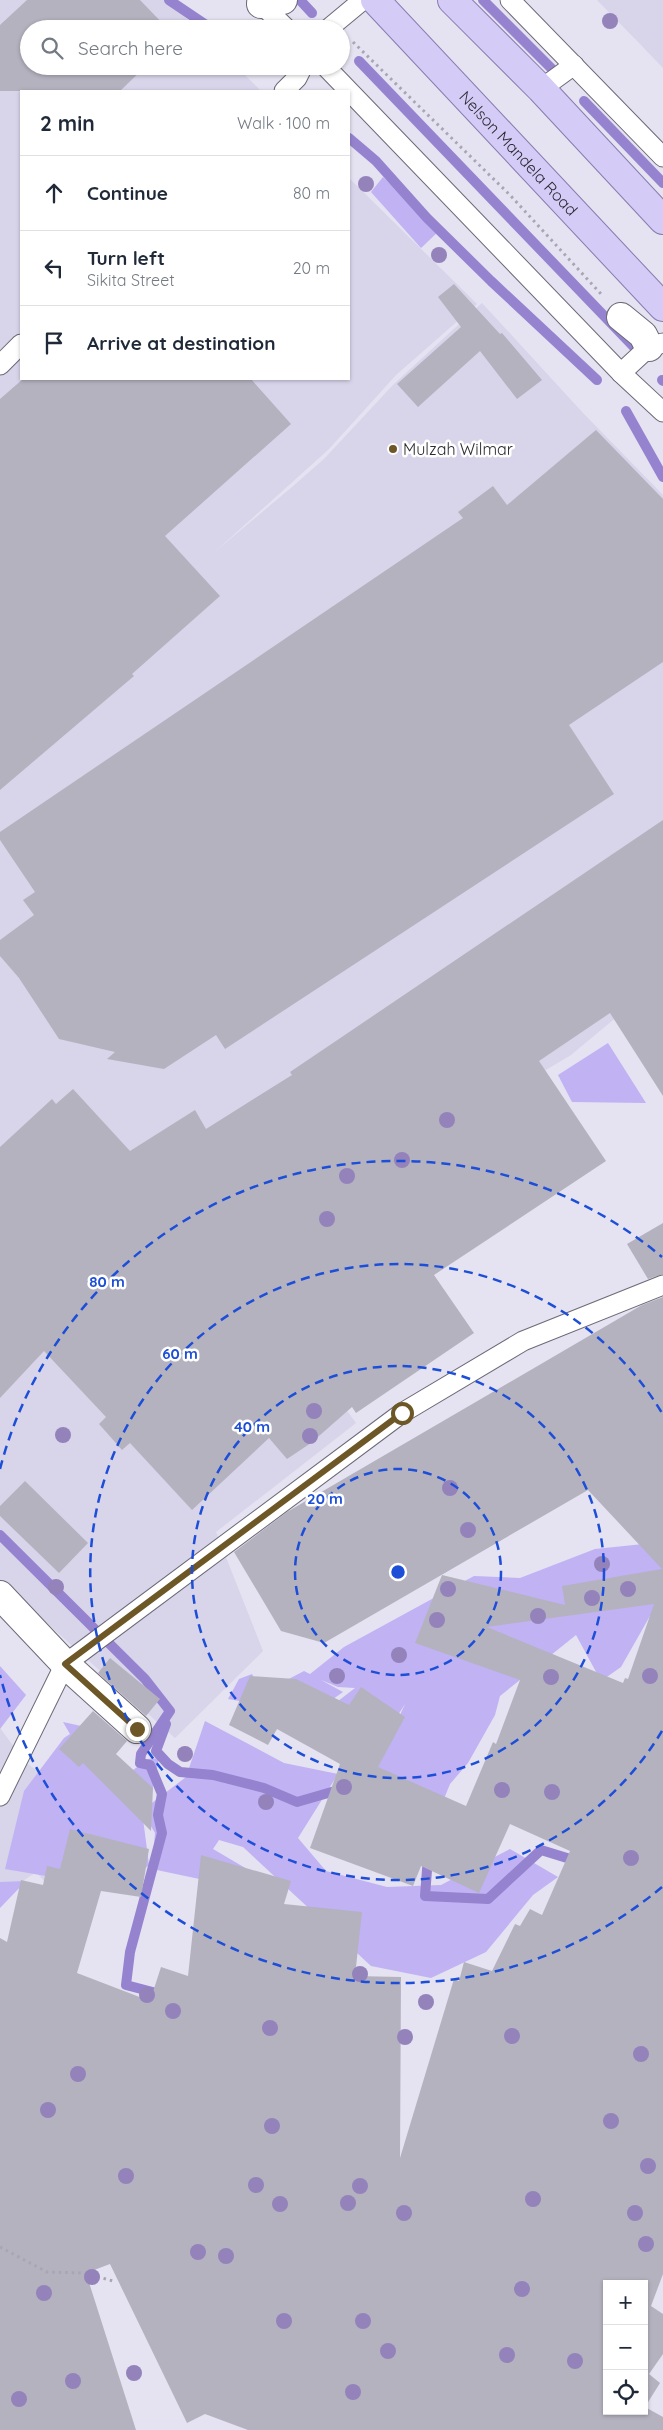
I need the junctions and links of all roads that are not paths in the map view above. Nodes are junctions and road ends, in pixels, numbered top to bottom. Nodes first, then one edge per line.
1 (363, 0) edge
2 (375, 0) edge
3 (452, 0) edge
4 (510, 0) edge
5 (267, 1) edge
6 (281, 20) edge
7 (339, 20) edge
8 (574, 65) junction
9 (298, 75) edge
10 (335, 75) edge
11 (540, 89) junction
12 (285, 90) edge
13 (349, 90) edge
14 (350, 91) edge
15 (663, 156) edge
16 (663, 220) edge
17 (663, 307) edge
18 (621, 317) road end
19 (20, 345) edge
20 (656, 345) edge
21 (0, 364) edge
22 (621, 374) junction
23 (663, 412) edge
24 (663, 1285) edge
25 (0, 1596) edge
26 (65, 1664) junction
27 (137, 1729) dead end
28 (0, 1796) edge

1 - 7 lane
2 - 17 main road, Nelson Mandela Road
3 - 11 main road
4 - 8 lane
5 - 6 lane
8 - 11 lane
8 - 15 lane
9 - 12 lane
10 - 13 lane
11 - 16 main road
14 - 22 lane
18 - 20 street
19 - 21 lane
20 - 22 lane
22 - 23 lane
24 - 26 lane
25 - 26 street
26 - 27 street
26 - 28 lane

